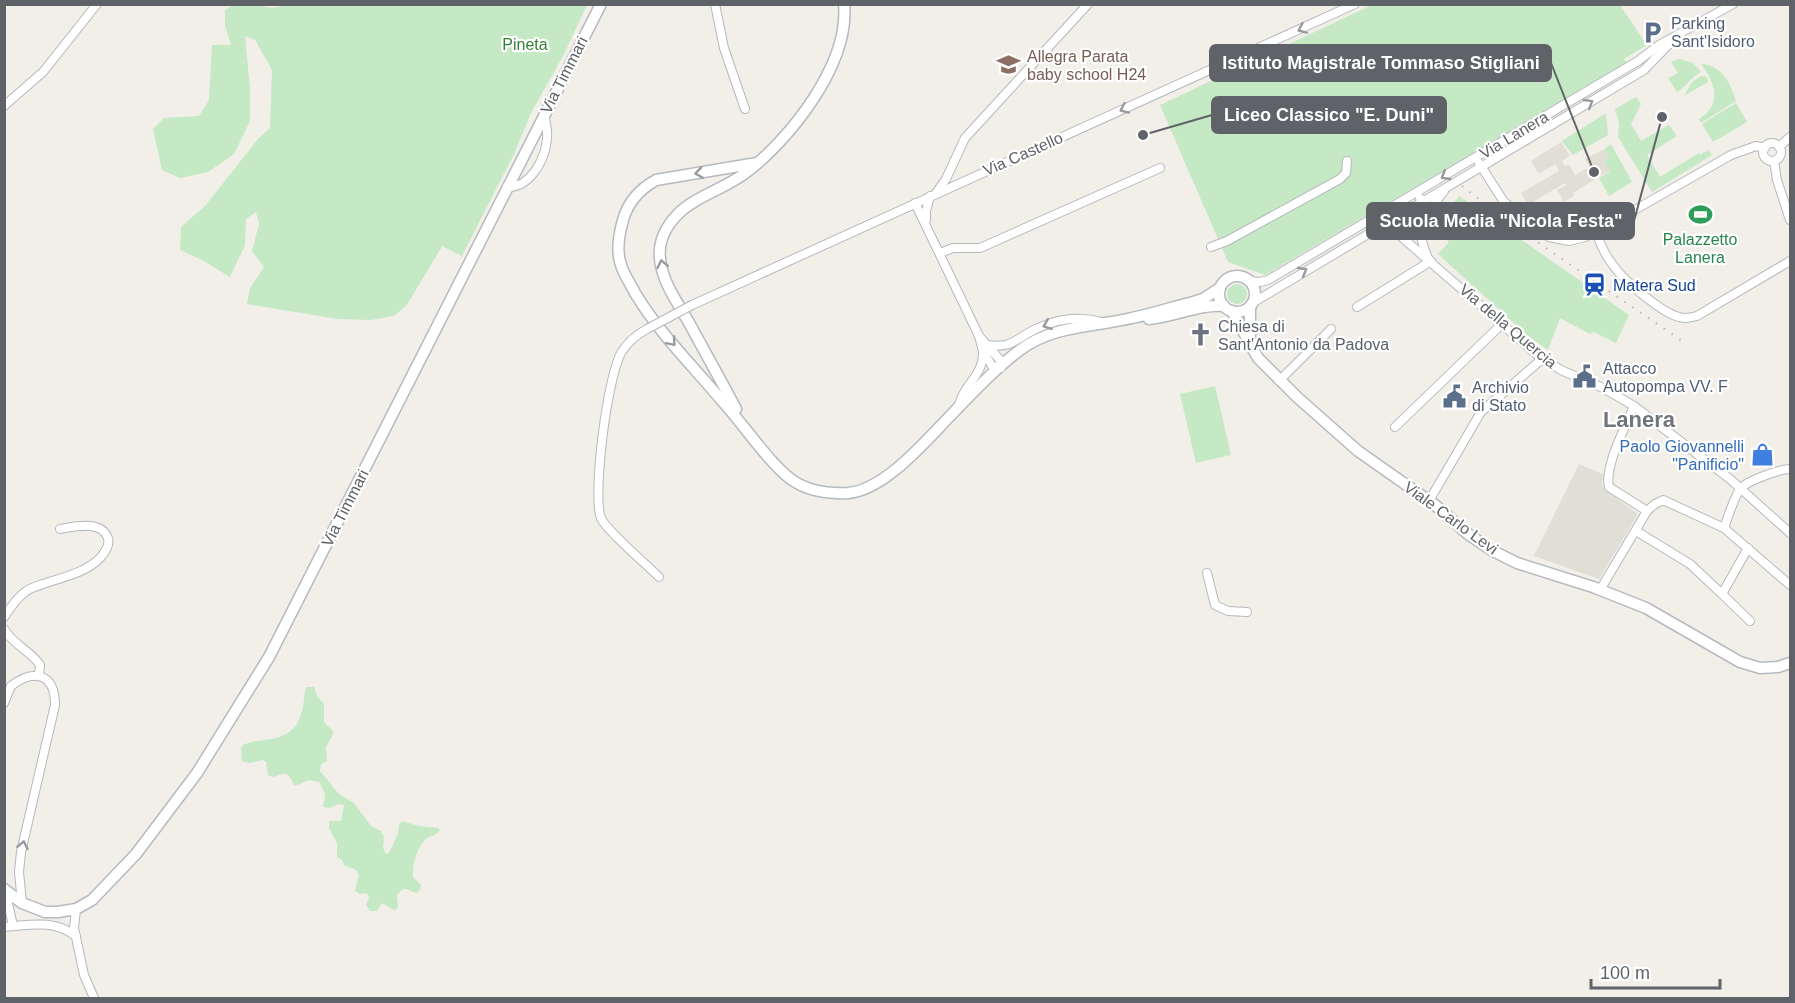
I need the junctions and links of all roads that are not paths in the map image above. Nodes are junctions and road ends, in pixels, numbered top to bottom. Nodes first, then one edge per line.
1 (97, 4) edge
2 (601, 4) edge
3 (715, 4) edge
4 (837, 4) edge
5 (844, 4) edge
6 (1088, 4) edge
7 (1355, 4) edge
8 (1733, 4) edge
9 (1675, 38) junction
10 (837, 50) junction
11 (4, 106) edge
12 (745, 109) dead end
13 (544, 114) junction
14 (1791, 137) edge
15 (1779, 147) junction
16 (1765, 148) junction
17 (1475, 158) junction
18 (1347, 161) dead end
19 (1774, 161) junction
20 (757, 163) junction
21 (1481, 167) junction
22 (1160, 168) dead end
23 (507, 186) junction
24 (1448, 186) junction
25 (1414, 194) junction
26 (933, 195) junction
27 (1422, 201) junction
28 (915, 202) junction
29 (1387, 210) junction
30 (1425, 216) junction
31 (1791, 220) edge
32 (926, 222) junction
33 (1387, 222) junction
34 (1596, 232) junction
35 (1397, 233) junction
36 (1211, 247) dead end
37 (940, 253) junction
38 (1430, 260) junction
39 (1791, 261) edge
40 (1251, 281) junction
41 (1220, 288) junction
42 (1252, 304) junction
43 (1357, 307) dead end
44 (1228, 309) junction
45 (1130, 319) junction
46 (1104, 322) junction
47 (1503, 323) junction
48 (1331, 329) dead end
49 (1250, 342) junction
50 (984, 348) junction
51 (1542, 359) junction
52 (1001, 368) junction
53 (1280, 381) junction
54 (1634, 406) junction
55 (959, 407) junction
56 (746, 427) junction
57 (1395, 427) dead end
58 (1791, 469) edge
59 (1741, 489) junction
60 (1429, 501) junction
61 (1647, 511) junction
62 (1724, 528) junction
63 (60, 529) dead end
64 (1636, 531) junction
65 (1791, 533) edge
66 (1748, 548) junction
67 (1207, 573) dead end
68 (659, 577) dead end
69 (1791, 585) edge
70 (1600, 590) junction
71 (1722, 594) junction
72 (1247, 612) dead end
73 (4, 617) edge
74 (1750, 621) dead end
75 (4, 629) edge
76 (1791, 663) edge
77 (40, 676) junction
78 (4, 703) edge
79 (6, 891) edge
80 (22, 903) junction
81 (76, 909) junction
82 (9, 927) edge
83 (76, 936) junction
84 (94, 999) edge

1 - 11 street
2 - 13 main road, Via Timmari
3 - 12 street
4 - 10 main road
5 - 10 main road
6 - 26 street
7 -> 26 street, Via Castello
8 - 9 street, Via Lanera
9 - 17 street, Via Lanera
21 -> 9 street, Via Lanera
10 - 20 main road
13 - 23 main road, Via Timmari
13 - 23 street
14 - 15 street
15 - 16 street
15 - 19 street
16 - 19 street
16 - 34 street
17 - 21 street
17 -> 25 street, Via Lanera
18 - 36 street
19 - 31 street
56 -> 20 main road
20 -> 56 main road
21 - 24 street, Via Lanera
21 - 34 street
22 - 37 street
23 - 81 main road, Via Timmari
24 - 27 street, Via Lanera
24 - 30 street, Via Lanera
25 - 27 street
25 - 29 street, Via Lanera
26 - 28 street, Via Castello
26 - 32 street
27 - 30 street
27 - 33 street, Via Lanera
28 - 32 street
28 - 68 street, Via Castello, bridge
29 - 33 street
29 - 40 street, Via Lanera
30 - 35 street, Via Lanera
30 - 38 street
32 - 37 street
33 - 35 street, Via della Quercia
42 -> 33 street, Via Lanera
34 - 39 street
35 - 38 street, Via della Quercia
37 - 50 street
38 - 43 street
38 - 47 street, Via della Quercia
40 - 41 main road
40 - 42 main road
41 - 44 main road
41 - 45 main road
42 - 44 main road
42 - 49 main road
44 - 45 main road
44 - 49 main road, Viale Carlo Levi
45 - 46 main road
46 -> 50 street
46 - 52 main road
47 - 51 street, Via della Quercia
47 - 57 street
48 - 53 street
49 - 53 main road, Viale Carlo Levi
50 - 52 street
50 - 55 street
51 - 54 street, Via della Quercia
51 - 60 street
52 - 55 main road
53 - 60 main road, Viale Carlo Levi
54 - 59 street, Via della Quercia
54 - 61 street
55 - 56 main road
58 - 59 street
59 - 62 street
59 - 65 street, Via della Quercia
60 - 70 main road, Viale Carlo Levi
61 - 62 street
61 - 64 street
62 - 66 street
63 - 73 street
64 - 70 street
64 - 71 street
66 - 69 street
66 - 71 street
67 - 72 street
70 - 76 main road, Viale Carlo Levi
71 - 74 street
75 - 77 street
77 - 78 street
80 -> 77 street
79 - 80 main road
79 - 82 street
80 - 81 main road
81 - 83 street
82 - 83 street
83 - 84 street

